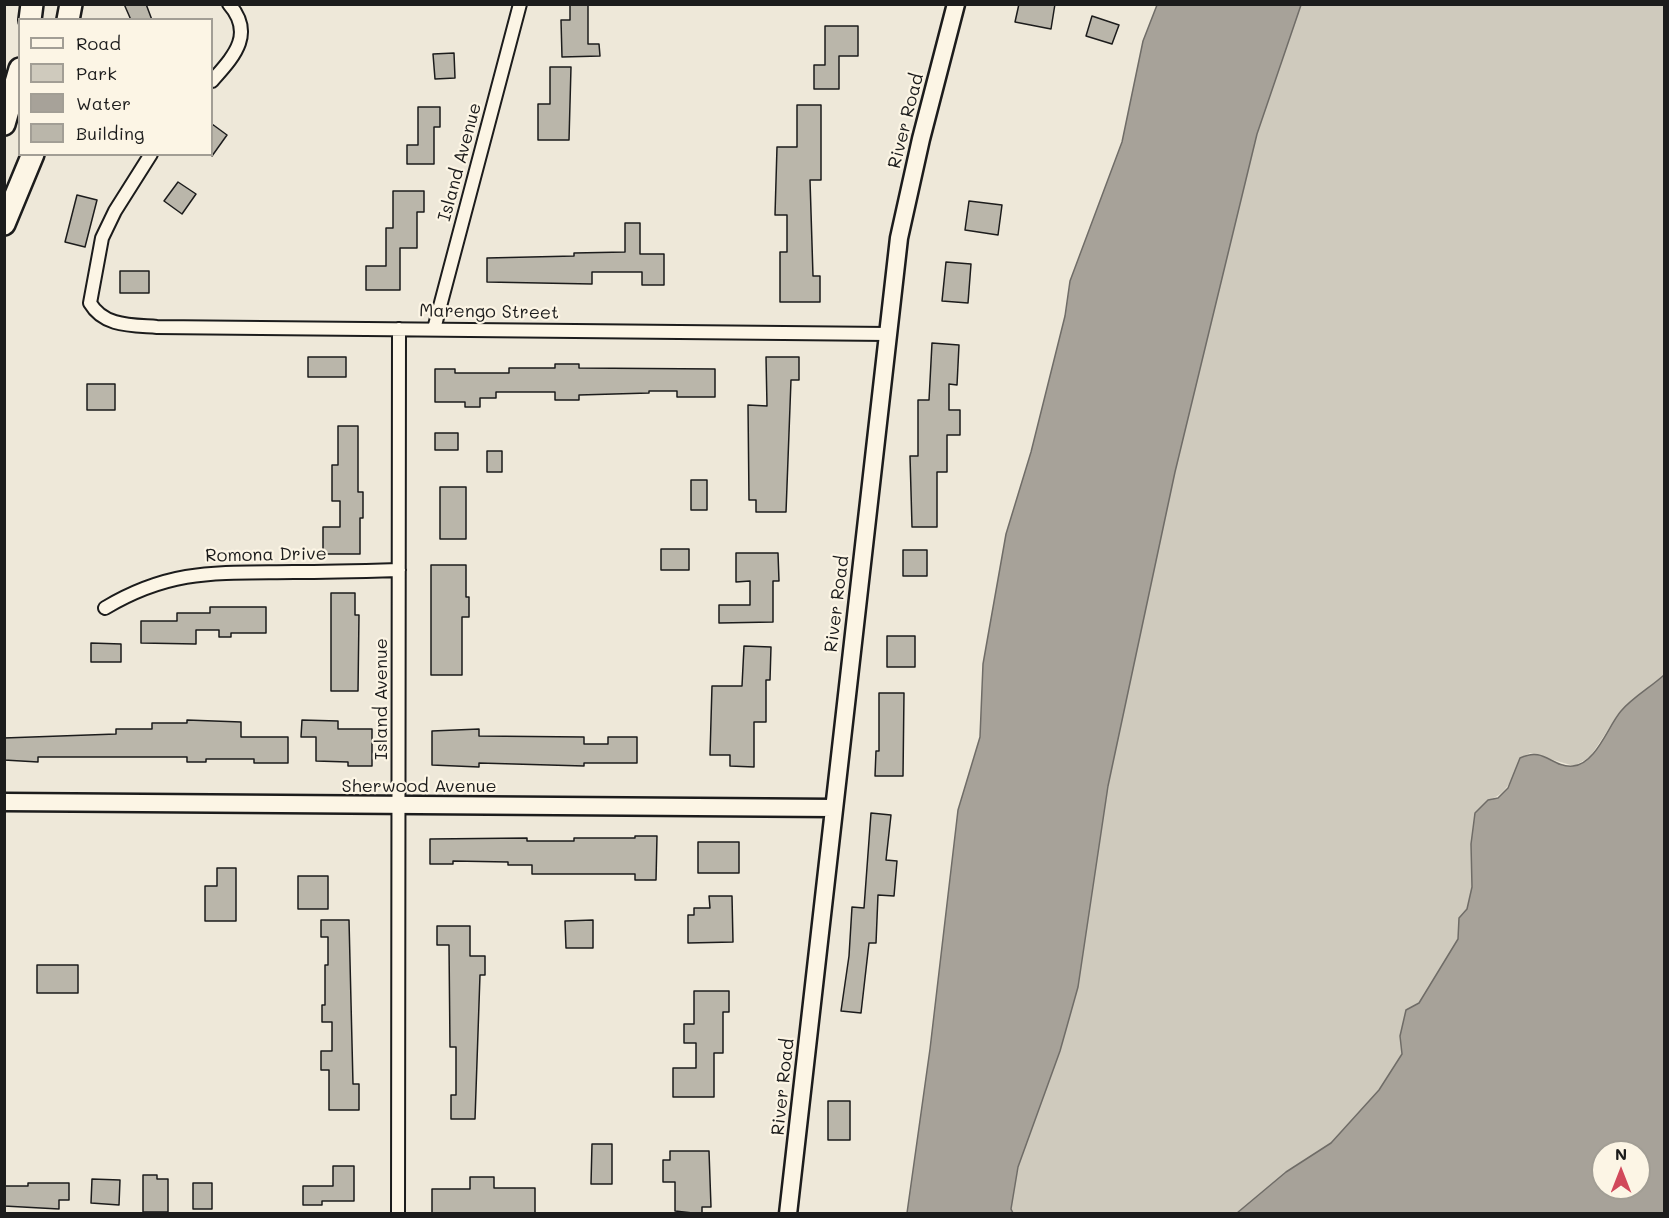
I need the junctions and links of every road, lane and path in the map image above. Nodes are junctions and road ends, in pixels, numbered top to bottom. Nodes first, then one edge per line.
1 (229, 4) edge
2 (520, 4) edge
3 (956, 4) edge
4 (18, 76) edge
5 (213, 80) edge
6 (4, 124) edge
7 (32, 156) edge
8 (150, 156) edge
9 (4, 224) edge
10 (399, 329) junction
11 (434, 329) junction
12 (888, 334) junction
13 (399, 570) junction
14 (105, 608) dead end
15 (4, 802) edge
16 (399, 805) junction
17 (834, 808) junction
18 (398, 1214) edge
19 (788, 1214) edge

1 - 5 street
2 - 11 street, Island Avenue
3 - 12 street, River Road
4 - 6 highway
7 - 9 highway
8 - 10 street, Marengo Street
10 - 11 street, Marengo Street
10 - 13 street, Island Avenue
11 - 12 street, Marengo Street
12 - 17 street, River Road
13 - 14 street, Romona Drive
13 - 16 street, Island Avenue
15 - 16 street, Sherwood Avenue
16 - 17 street, Sherwood Avenue
16 - 18 street, Island Avenue
17 - 19 street, River Road

